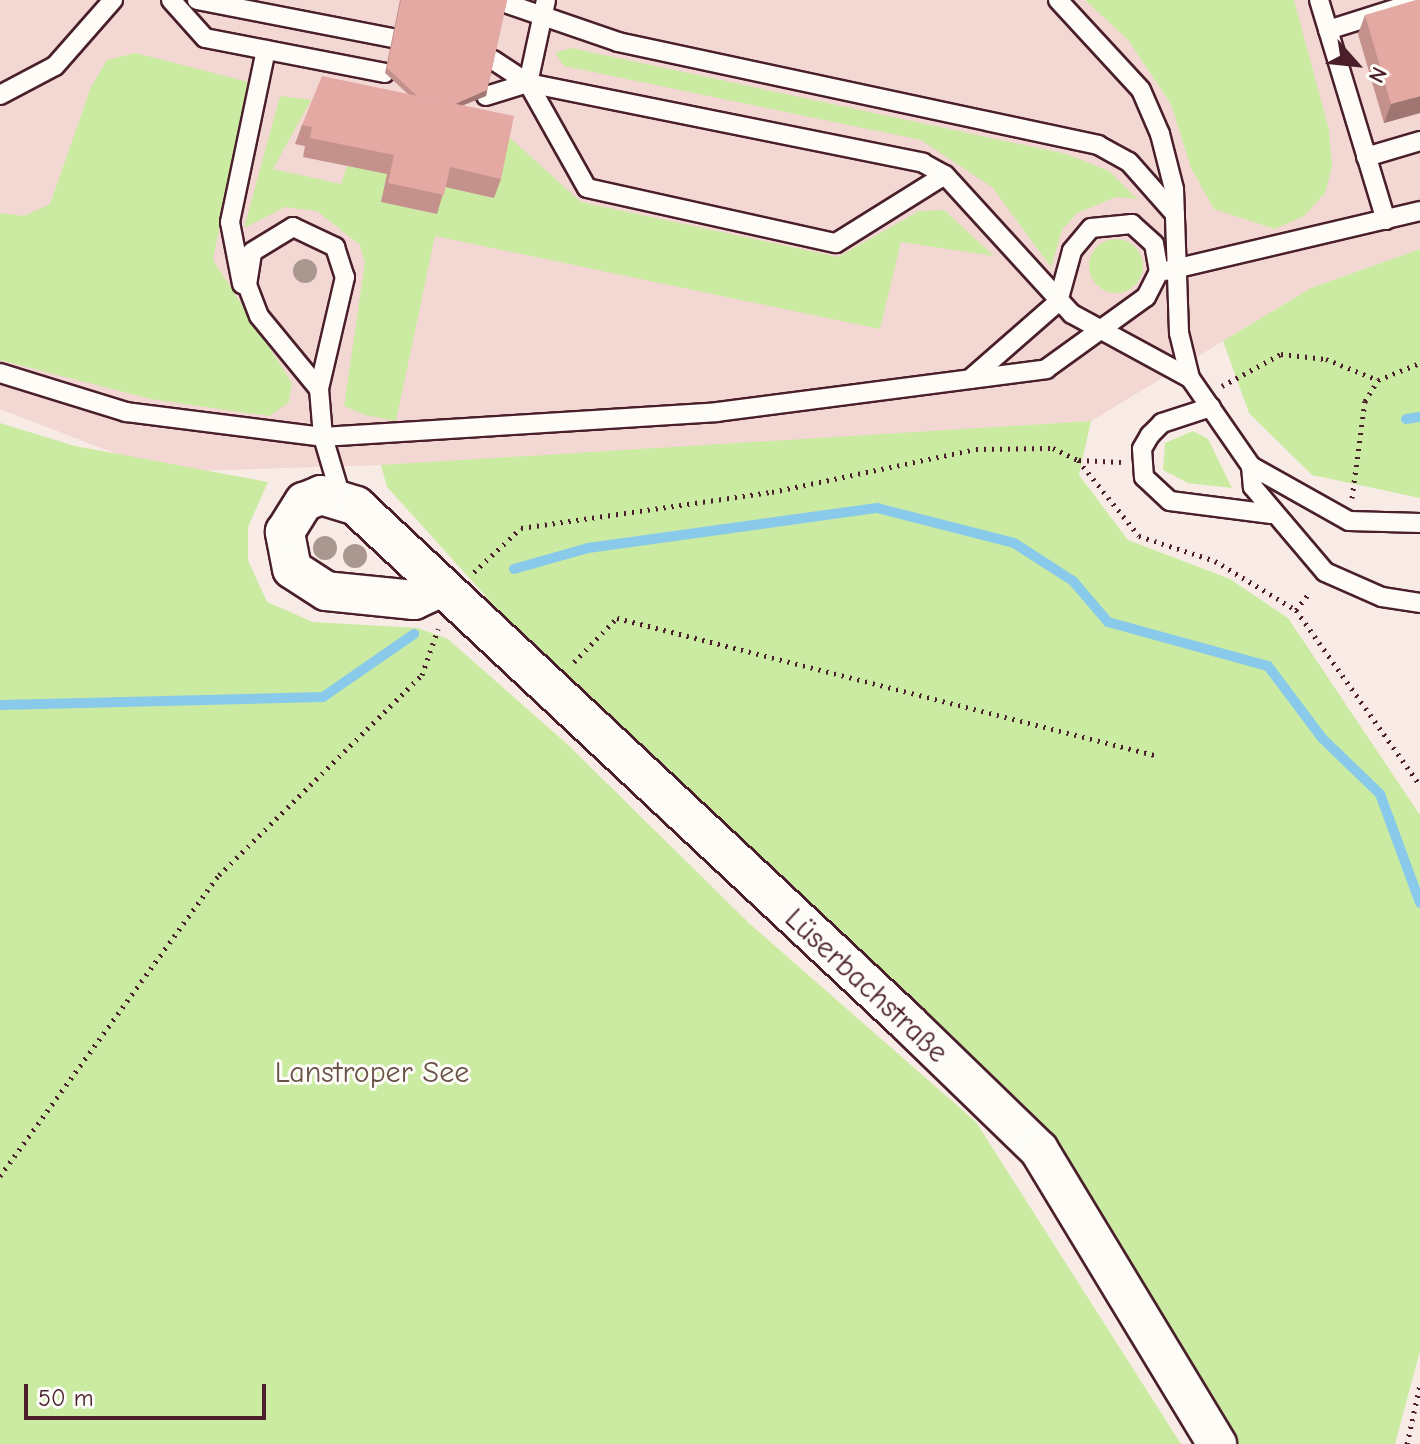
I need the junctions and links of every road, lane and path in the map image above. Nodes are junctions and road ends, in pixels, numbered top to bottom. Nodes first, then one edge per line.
1 (113, 0) edge
2 (171, 0) edge
3 (197, 0) edge
4 (1058, 0) edge
5 (1319, 0) edge
6 (1420, 1) edge
7 (505, 3) edge
8 (545, 5) edge
9 (1328, 30) junction
10 (392, 38) edge
11 (266, 50) junction
12 (493, 60) edge
13 (385, 73) edge
14 (528, 83) junction
15 (0, 95) edge
16 (486, 96) edge
17 (1420, 141) edge
18 (1366, 157) junction
19 (945, 175) junction
20 (1420, 211) edge
21 (1175, 214) junction
22 (1386, 220) junction
23 (1179, 271) junction
24 (1159, 272) junction
25 (247, 285) junction
26 (1058, 302) junction
27 (1106, 329) junction
28 (1420, 363) edge
29 (0, 373) edge
30 (1190, 378) junction
31 (970, 379) junction
32 (1378, 380) junction
33 (319, 389) junction
34 (1208, 402) junction
35 (323, 437) junction
36 (1078, 460) junction
37 (1141, 462) junction
38 (1251, 466) junction
39 (341, 497) junction
40 (1271, 514) junction
41 (1349, 521) junction
42 (1420, 523) edge
43 (1325, 572) junction
44 (446, 591) junction
45 (1420, 603) edge
46 (1296, 610) junction
47 (550, 686) junction
48 (1158, 756) dead end
49 (1420, 785) edge
50 (0, 1176) edge
51 (1420, 1385) edge
52 (1217, 1444) edge
53 (1407, 1444) edge

1 - 15 lane
2 - 11 lane
3 - 10 lane
4 - 21 lane
5 - 9 lane
6 - 9 lane
7 - 8 lane
8 - 14 lane
8 - 21 lane
9 - 18 lane
11 - 13 lane
11 - 25 lane
12 - 14 lane
14 - 16 lane
14 - 19 lane
14 - 19 lane
17 - 18 lane
18 - 22 lane
19 - 26 lane
20 - 22 lane
21 - 23 lane
22 - 23 lane
23 - 24 lane
23 - 30 lane
24 - 26 lane
24 - 27 lane
25 - 33 lane
25 - 33 lane
26 - 27 lane
26 - 31 lane
27 - 30 lane
27 - 31 lane
28 - 32 path
29 - 35 lane
30 - 34 lane
31 - 35 lane
32 - 34 path
32 - 41 path
33 - 35 lane
34 - 37 lane
34 - 38 lane
35 - 39 lane
36 - 37 path
36 - 44 path
36 - 46 path
37 - 40 lane
38 - 40 lane
38 - 41 lane
39 - 44 street, Lüserbachstraße
39 - 44 street
40 - 43 lane
41 - 42 lane
43 - 45 lane
43 - 46 path
44 - 47 street, Lüserbachstraße
44 - 50 path
46 - 49 path
47 - 48 path
47 - 52 street, Lüserbachstraße
51 - 53 path

